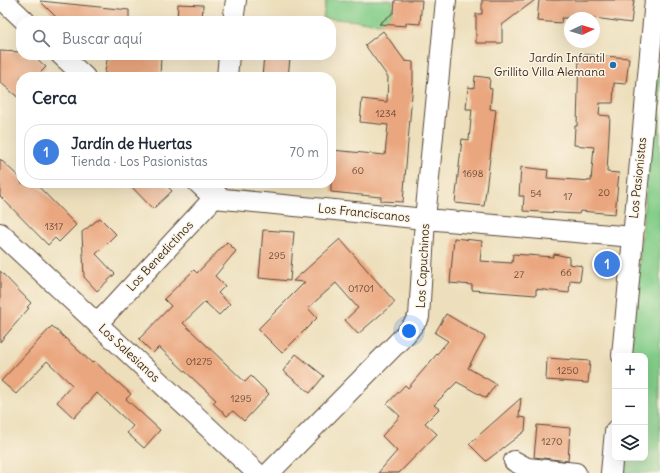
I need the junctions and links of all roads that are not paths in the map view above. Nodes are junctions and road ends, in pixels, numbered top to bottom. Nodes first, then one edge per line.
1 (3, 0) edge
2 (236, 0) edge
3 (446, 0) edge
4 (656, 0) edge
5 (20, 16) edge
6 (234, 16) edge
7 (66, 60) edge
8 (229, 60) edge
9 (80, 72) edge
10 (228, 72) edge
11 (214, 190) edge
12 (425, 219) junction
13 (0, 233) edge
14 (633, 237) junction
15 (97, 324) junction
16 (622, 353) edge
17 (514, 461) dead end
18 (612, 461) edge
19 (257, 473) edge
20 (269, 473) edge
21 (576, 473) edge
22 (611, 473) edge

1 - 5 street
2 - 6 street
3 - 12 street, Los Capuchinos
4 - 14 street, Los Pasionistas
7 - 9 street
8 - 10 street
11 - 12 street, Los Franciscanos
11 - 15 street, Los Benedictinos
12 - 14 street, Los Franciscanos
12 - 20 street, Los Capuchinos
13 - 15 street, Los Salesianos
14 - 16 street, Los Pasionistas
15 - 19 street, Los Salesianos
17 - 21 street
18 - 22 street

